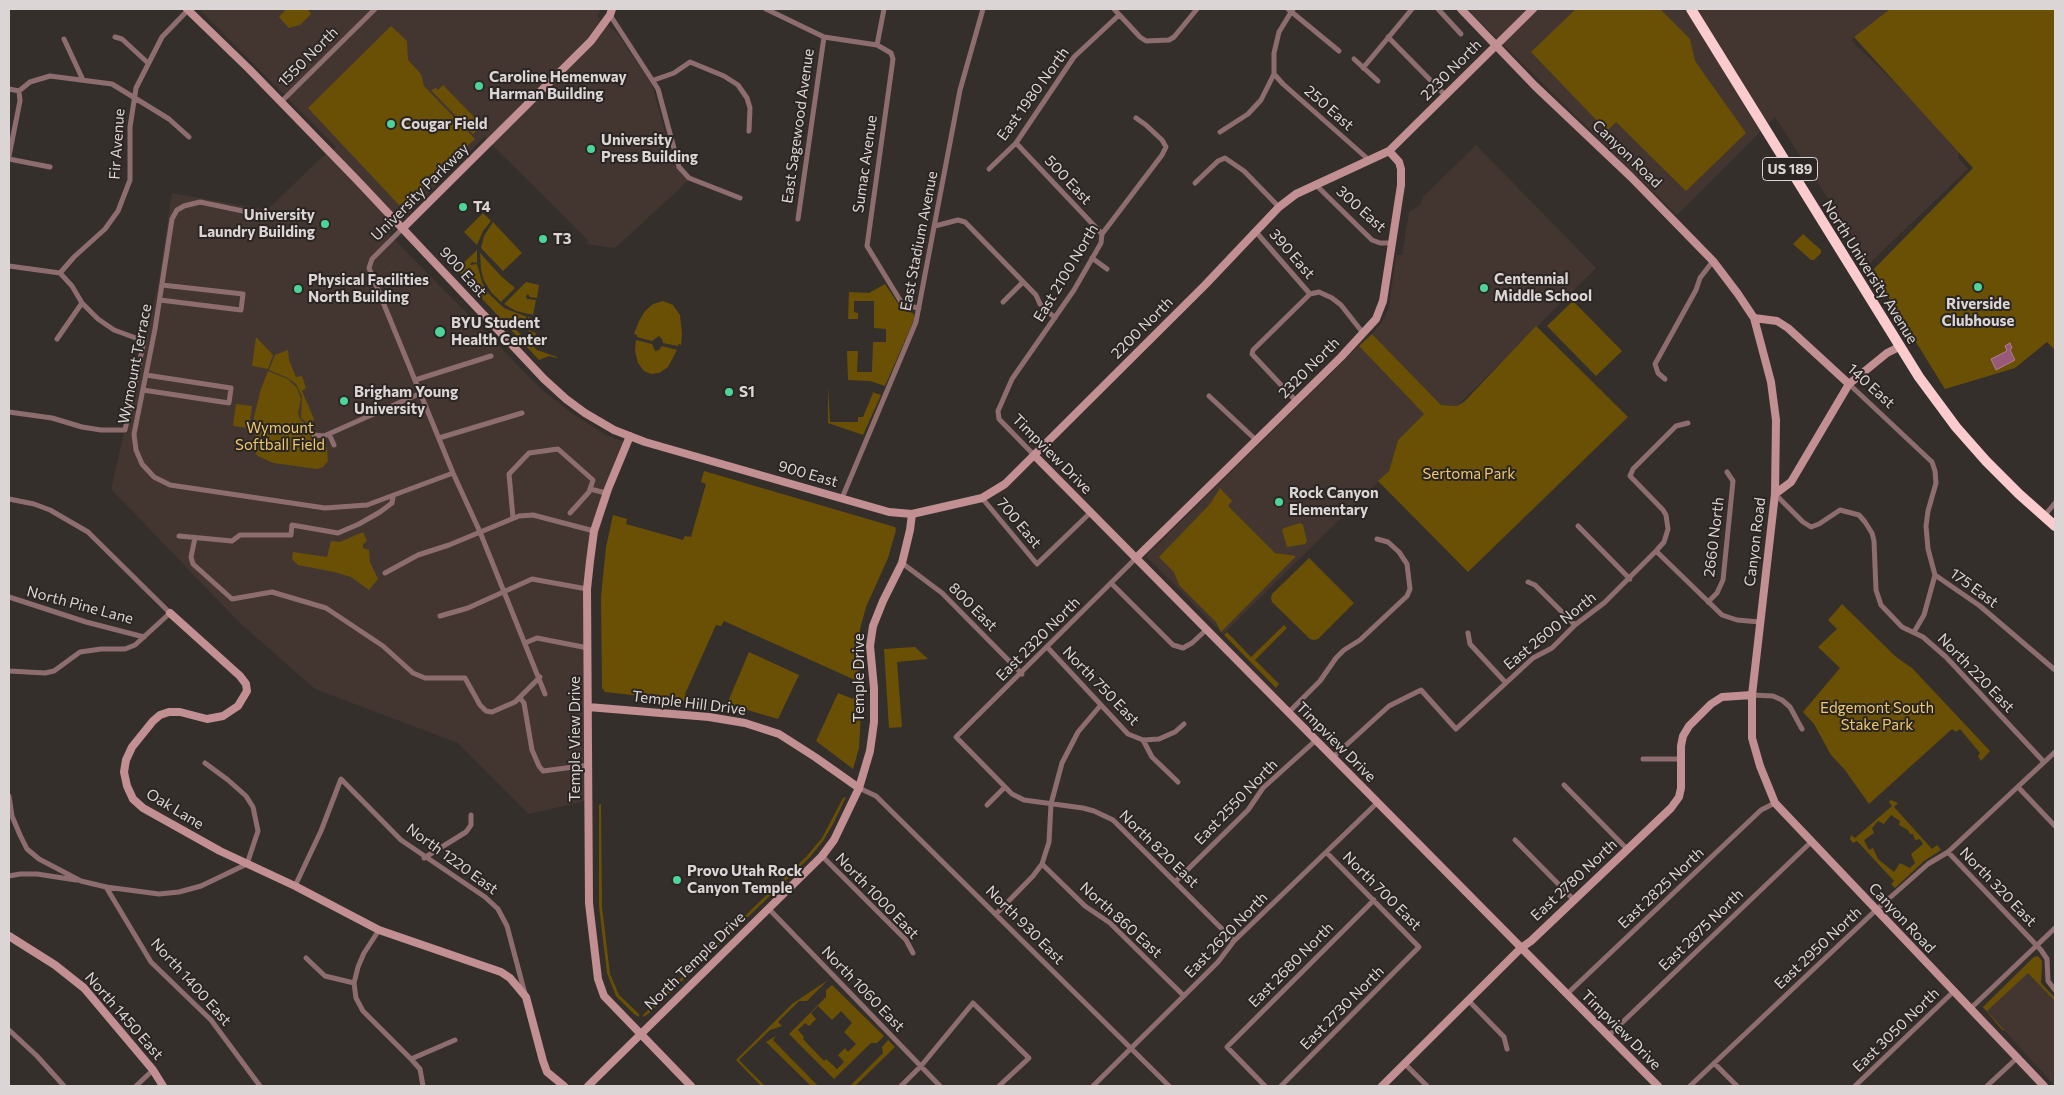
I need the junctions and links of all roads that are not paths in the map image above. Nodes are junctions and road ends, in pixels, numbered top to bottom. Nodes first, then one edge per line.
1 (188, 9) edge
2 (375, 9) edge
3 (767, 9) edge
4 (884, 9) edge
5 (983, 9) edge
6 (1114, 9) edge
7 (1197, 9) edge
8 (1291, 9) edge
9 (1412, 9) edge
10 (1438, 9) edge
11 (1461, 9) edge
12 (1533, 9) edge
13 (1691, 9) edge
14 (611, 12) edge
15 (1119, 15) junction
16 (1462, 34) dead end
17 (115, 37) dead end
18 (824, 37) junction
19 (1388, 37) junction
20 (64, 39) dead end
21 (877, 45) junction
22 (1496, 45) junction
23 (1339, 51) dead end
24 (1354, 59) dead end
25 (148, 63) junction
26 (1363, 68) junction
27 (1274, 74) junction
28 (83, 80) junction
29 (654, 80) junction
30 (1378, 81) dead end
31 (9, 89) edge
32 (19, 91) junction
33 (1445, 95) junction
34 (133, 97) junction
35 (280, 102) junction
36 (1136, 118) dead end
37 (749, 131) dead end
38 (1220, 132) dead end
39 (189, 137) dead end
40 (1016, 143) junction
41 (1389, 151) junction
42 (9, 158) edge
43 (1369, 160) junction
44 (50, 167) dead end
45 (989, 169) dead end
46 (1195, 183) dead end
47 (1316, 185) junction
48 (740, 198) dead end
49 (1279, 207) junction
50 (257, 214) dead end
51 (798, 219) dead end
52 (935, 226) junction
53 (403, 228) junction
54 (1256, 232) junction
55 (1102, 234) junction
56 (1392, 243) junction
57 (1092, 258) junction
58 (1713, 261) junction
59 (9, 266) edge
60 (1107, 269) dead end
61 (60, 273) junction
62 (1023, 282) junction
63 (162, 285) junction
64 (1310, 294) junction
65 (160, 300) junction
66 (1003, 302) dead end
67 (82, 303) junction
68 (919, 308) junction
69 (1055, 318) junction
70 (1754, 318) junction
71 (1363, 333) junction
72 (58, 339) dead end
73 (1899, 347) junction
74 (491, 356) dead end
75 (146, 375) junction
76 (1665, 379) dead end
77 (416, 380) junction
78 (1849, 384) junction
79 (143, 390) junction
80 (421, 393) junction
81 (1209, 396) dead end
82 (1296, 401) junction
83 (9, 412) edge
84 (522, 413) dead end
85 (997, 416) joint
86 (1688, 423) dead end
87 (330, 434) junction
88 (314, 435) dead end
89 (630, 436) junction
90 (440, 438) junction
91 (1256, 440) junction
92 (334, 445) dead end
93 (1034, 455) junction
94 (1727, 472) dead end
95 (453, 473) junction
96 (590, 489) junction
97 (606, 494) junction
98 (1775, 494) junction
99 (393, 497) junction
100 (842, 498) junction
101 (982, 498) junction
102 (9, 500) edge
103 (1931, 501) joint
104 (2055, 503) edge
105 (1090, 512) junction
106 (570, 514) dead end
107 (912, 514) junction
108 (2043, 516) junction
109 (513, 518) junction
110 (1578, 526) dead end
111 (2055, 526) edge
112 (594, 531) junction
113 (480, 532) junction
114 (178, 536) dead end
115 (195, 538) junction
116 (1377, 539) dead end
117 (1656, 551) junction
118 (1136, 558) junction
119 (902, 563) junction
120 (385, 573) dead end
121 (1935, 575) junction
122 (1630, 579) junction
123 (1528, 582) dead end
124 (1111, 583) junction
125 (587, 589) junction
126 (504, 592) junction
127 (9, 597) edge
128 (1708, 602) junction
129 (170, 613) junction
130 (440, 616) dead end
131 (1760, 622) junction
132 (1576, 625) junction
133 (1206, 630) junction
134 (1914, 632) junction
135 (1468, 633) dead end
136 (144, 637) junction
137 (526, 643) junction
138 (588, 648) junction
139 (1048, 648) junction
140 (2055, 670) edge
141 (9, 671) edge
142 (1022, 674) junction
143 (540, 677) junction
144 (1506, 683) junction
145 (546, 694) dead end
146 (1752, 695) junction
147 (520, 698) junction
148 (588, 706) junction
149 (1100, 706) junction
150 (1288, 713) junction
151 (1184, 724) dead end
152 (1802, 729) dead end
153 (956, 737) joint
154 (1143, 740) junction
155 (1315, 740) junction
156 (2055, 752) edge
157 (1332, 758) junction
158 (1643, 759) dead end
159 (1681, 759) junction
160 (2044, 762) junction
161 (205, 763) dead end
162 (589, 765) junction
163 (1178, 782) dead end
164 (1564, 785) dead end
165 (1005, 786) junction
166 (2018, 787) junction
167 (859, 788) junction
168 (9, 796) edge
169 (1377, 803) junction
170 (1775, 803) junction
171 (1051, 804) junction
172 (987, 805) dead end
173 (471, 815) dead end
174 (2055, 826) edge
175 (1515, 840) dead end
176 (1811, 842) junction
177 (1627, 849) junction
178 (1948, 852) junction
179 (1327, 853) junction
180 (822, 856) junction
181 (424, 858) junction
182 (247, 864) junction
183 (1042, 864) junction
184 (9, 876) edge
185 (81, 881) junction
186 (1176, 881) junction
187 (295, 886) junction
188 (106, 888) junction
189 (1374, 900) junction
190 (1574, 900) junction
191 (768, 908) junction
192 (1876, 910) junction
193 (996, 914) junction
194 (2055, 928) edge
195 (379, 930) junction
196 (9, 936) edge
197 (1234, 941) junction
198 (2036, 945) junction
199 (1419, 947) joint
200 (1521, 948) junction
201 (913, 953) dead end
202 (306, 958) dead end
203 (354, 983) junction
204 (2055, 990) edge
205 (1953, 992) junction
206 (1567, 994) junction
207 (1184, 996) junction
208 (526, 997) junction
209 (1468, 1000) junction
210 (1970, 1009) junction
211 (9, 1030) edge
212 (640, 1034) junction
213 (1608, 1036) junction
214 (455, 1040) dead end
215 (1131, 1049) junction
216 (1507, 1049) dead end
217 (2017, 1058) junction
218 (411, 1059) junction
219 (1714, 1063) junction
220 (1405, 1064) junction
221 (921, 1066) junction
222 (153, 1070) junction
223 (64, 1086) edge
224 (136, 1086) edge
225 (163, 1086) edge
226 (260, 1086) edge
227 (423, 1086) edge
228 (564, 1086) edge
229 (588, 1086) edge
230 (691, 1086) edge
231 (901, 1086) edge
232 (940, 1086) edge
233 (1000, 1086) edge
234 (1093, 1086) edge
235 (1170, 1086) edge
236 (1265, 1086) edge
237 (1282, 1086) edge
238 (1382, 1086) edge
239 (1427, 1086) edge
240 (1658, 1086) edge
241 (1690, 1086) edge
242 (1737, 1086) edge
243 (1855, 1086) edge
244 (1987, 1086) edge
245 (2044, 1086) edge

1 - 25 street, Fir Avenue
1 - 35 street, 900 East
2 - 35 street, 1550 North
3 - 18 street
4 - 21 street
5 - 52 street, East Stadium Avenue
6 - 15 street
7 - 15 street
8 - 23 street
8 - 27 street
9 - 19 street
10 - 16 street
11 - 22 street, Canyon Road
12 - 22 street, 2230 North
13 - 73 highway, North University Avenue / US 189
14 - 29 street
14 - 53 street, University Parkway
15 - 40 street, East 1980 North
17 - 25 street
18 - 21 street
18 - 51 street, East Sagewood Avenue
19 - 26 street
19 - 33 street
20 - 28 street
21 - 68 street, Sumac Avenue
22 - 33 street, 2230 North
22 - 58 street, Canyon Road
24 - 26 street
25 - 34 street, Fir Avenue
26 - 30 street
27 - 38 street
27 - 43 street, 250 East
28 - 32 street
28 - 34 street
29 - 37 street
29 - 48 street
31 - 32 street
32 - 42 street
33 - 41 street, 2230 North
34 - 39 street
34 - 61 street, Fir Avenue
35 - 53 street, 900 East
36 - 55 street, East 2100 North
40 - 45 street, East 1980 North
40 - 55 street, 500 East
41 - 43 street, 2200 North
41 - 56 street, 2320 North
42 - 44 street
43 - 47 street, 2200 North
46 - 49 street
47 - 49 street, 2200 North
47 - 56 street, 300 East
49 - 54 street, 2200 North
50 - 63 street, Wymount Terrace
52 - 62 street
52 - 68 street, East Stadium Avenue
53 - 77 street, University Parkway
53 - 89 street, 900 East
54 - 64 street, 390 East
54 - 93 street, 2200 North
55 - 57 street, East 2100 North
56 - 71 street, 2320 North
57 - 60 street
57 - 69 street, East 2100 North
58 - 70 street, Canyon Road
58 - 76 street
59 - 61 street
61 - 67 street
62 - 66 street
62 - 69 street
63 - 65 street, Wymount Terrace
63 - 65 street
64 - 71 street
64 - 82 street
65 - 75 street, Wymount Terrace
67 - 72 street
67 - 83 street
68 - 100 street, East Stadium Avenue
69 - 85 street, East 2100 North
70 - 78 street, 140 East
70 - 98 street, Canyon Road
71 - 82 street, 2320 North
73 - 78 street
73 - 108 highway, North University Avenue / US 189
74 - 77 street
75 - 79 street, Wymount Terrace
75 - 79 street
77 - 80 street
78 - 98 street
78 - 103 street, 140 East
79 - 99 street, Wymount Terrace
80 - 87 street
80 - 90 street
81 - 91 street
82 - 91 street, 2320 North
84 - 90 street
85 - 93 street, Timpview Drive
86 - 117 street, East 2600 North
87 - 88 street
87 - 92 street
89 - 97 street, Temple View Drive
89 - 100 street, 900 East
90 - 95 street
91 - 118 street, 2320 North
93 - 101 street, 2200 North
93 - 105 street, Timpview Drive
94 - 128 street, 2660 North
95 - 99 street, Wymount Terrace
95 - 113 street
96 - 97 street
96 - 106 street
96 - 109 street
97 - 112 street, Temple View Drive
98 - 131 street, Canyon Road
98 - 134 street, North 220 East
99 - 115 street, Wymount Terrace
100 - 107 street, 900 East
101 - 105 street, 700 East
101 - 107 street, 2200 North
102 - 129 street, Oak Lane
103 - 121 street, 175 East
104 - 108 street
105 - 118 street, Timpview Drive
107 - 119 street, Temple Drive
108 - 111 highway, North University Avenue / US 189
109 - 112 street
109 - 113 street
110 - 122 street
112 - 125 street, Temple View Drive
113 - 120 street
113 - 126 street
114 - 115 street
115 - 147 street
116 - 150 street
117 - 122 street, East 2600 North
117 - 128 street
118 - 124 street, East 2320 North
118 - 133 street, Timpview Drive
119 - 142 street, 800 East
119 - 167 street, Temple Drive
121 - 134 street
121 - 140 street, 175 East
122 - 132 street, East 2600 North
123 - 132 street
124 - 133 street
124 - 139 street, East 2320 North
125 - 126 street
125 - 138 street, Temple View Drive
126 - 130 street
126 - 137 street
127 - 136 street, North Pine Lane
128 - 131 street
129 - 136 street
129 - 182 street, Oak Lane
131 - 146 street, Canyon Road
132 - 144 street, East 2600 North
133 - 150 street, Timpview Drive
134 - 160 street, North 220 East
135 - 144 street
136 - 141 street
137 - 138 street
137 - 143 street
138 - 148 street, Temple View Drive
139 - 142 street, East 2320 North
139 - 149 street, North 750 East
142 - 153 street, East 2320 North
143 - 145 street
143 - 147 street
144 - 157 street, East 2600 North
146 - 152 street
146 - 159 street, East 2780 North
146 - 170 street, Canyon Road
147 - 162 street
148 - 162 street, Temple View Drive
148 - 167 street, Temple Hill Drive
149 - 154 street, North 750 East
149 - 171 street
150 - 155 street, Timpview Drive
151 - 154 street
153 - 165 street, North 820 East
154 - 163 street, North 750 East
155 - 157 street, Timpview Drive
155 - 186 street, East 2550 North
156 - 160 street, East 2950 North
157 - 169 street, Timpview Drive
158 - 159 street
159 - 177 street, East 2780 North
160 - 166 street, East 2950 North
161 - 182 street
162 - 212 street, Temple View Drive
164 - 177 street
165 - 171 street, North 820 East
165 - 172 street
166 - 174 street
166 - 178 street, East 2950 North
167 - 180 street, North Temple Drive
167 - 193 street, North 930 East
168 - 185 street
169 - 179 street, East 2620 North
169 - 200 street, Timpview Drive
170 - 176 street, Canyon Road
170 - 206 street, East 2825 North
171 - 183 street
171 - 186 street, North 820 East
173 - 181 street
175 - 190 street
176 - 192 street, Canyon Road
176 - 213 street, East 2875 North
177 - 190 street, East 2780 North
178 - 192 street, East 2950 North
178 - 198 street, North 320 East
179 - 189 street, North 700 East
179 - 197 street, East 2620 North
180 - 191 street, North Temple Drive
180 - 201 street, North 1000 East
181 - 187 street, North 1220 East
181 - 208 street, North 1220 East
182 - 187 street, Oak Lane
182 - 188 street
183 - 193 street
183 - 207 street, North 860 East
184 - 185 street
185 - 188 street
186 - 197 street, North 820 East
187 - 195 street, Oak Lane
188 - 226 street, North 1400 East
189 - 199 street, North 700 East
189 - 236 street, East 2680 North
190 - 200 street, East 2780 North
191 - 212 street, North Temple Drive
191 - 221 street, North 1060 East
192 - 205 street, Canyon Road
192 - 219 street, East 2950 North
193 - 215 street, North 930 East
194 - 198 street
195 - 203 street
195 - 208 street, Oak Lane
196 - 222 street, North 1450 East
197 - 207 street, East 2620 North
198 - 204 street, North 320 East
198 - 210 street
199 - 237 street, East 2730 North
200 - 206 street, Timpview Drive
200 - 209 street, East 2780 North
202 - 203 street
203 - 218 street
205 - 210 street, Canyon Road
205 - 243 street, East 3050 North
206 - 213 street, Timpview Drive
207 - 215 street, East 2620 North
208 - 228 street, North 1220 East
209 - 216 street
209 - 220 street, East 2780 North
210 - 217 street, Canyon Road
211 - 223 street
212 - 229 street, North Temple Drive
212 - 230 street, Temple View Drive
213 - 240 street, Timpview Drive
214 - 218 street
215 - 234 street, East 2620 North
215 - 235 street, North 930 East
217 - 244 street
217 - 245 street, Canyon Road
218 - 227 street
219 - 241 street, East 2950 North
219 - 242 street
220 - 238 street, East 2780 North
220 - 239 street
221 - 231 street
221 - 232 street, North 1060 East
221 - 233 street
222 - 224 street
222 - 225 street, North 1450 East

